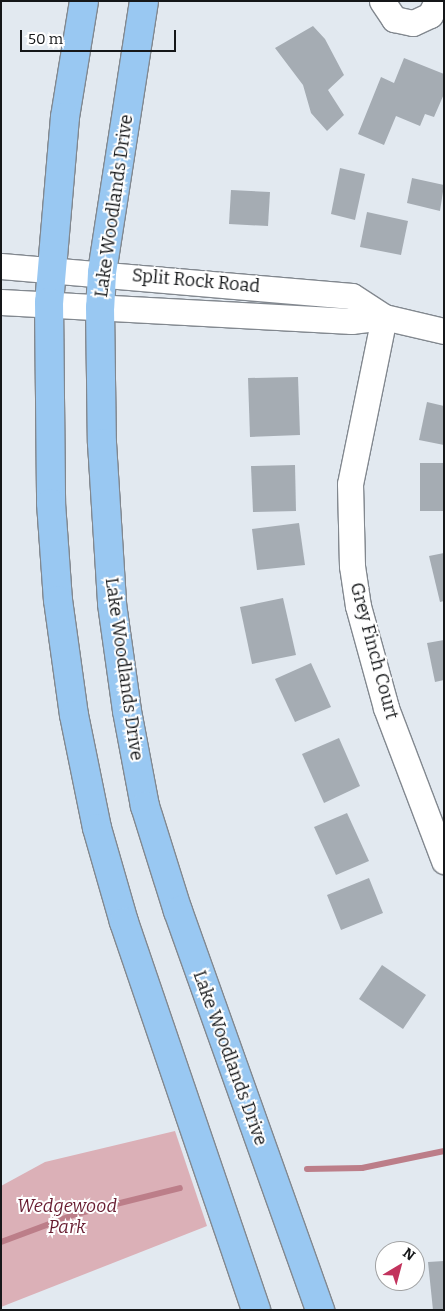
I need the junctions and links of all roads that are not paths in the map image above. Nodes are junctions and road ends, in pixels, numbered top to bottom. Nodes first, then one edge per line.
1 (84, 1) edge
2 (144, 1) edge
3 (382, 1) edge
4 (439, 6) edge
5 (1, 266) edge
6 (51, 269) junction
7 (102, 273) junction
8 (1, 302) edge
9 (49, 302) junction
10 (100, 307) junction
11 (384, 317) junction
12 (444, 331) edge
13 (444, 861) edge
14 (256, 1310) edge
15 (320, 1310) edge

1 - 6 main road
2 - 7 main road, Lake Woodlands Drive
3 - 4 street
5 - 6 street, Split Rock Road
6 - 7 street, Split Rock Road
6 - 9 main road
7 - 10 main road, Lake Woodlands Drive
7 - 11 street, Split Rock Road
8 - 9 street, Split Rock Road
9 - 10 street, Split Rock Road
9 - 14 main road
10 - 11 street, Split Rock Road
10 - 15 main road, Lake Woodlands Drive
11 - 12 street, Split Rock Road
11 - 13 street, Grey Finch Court

